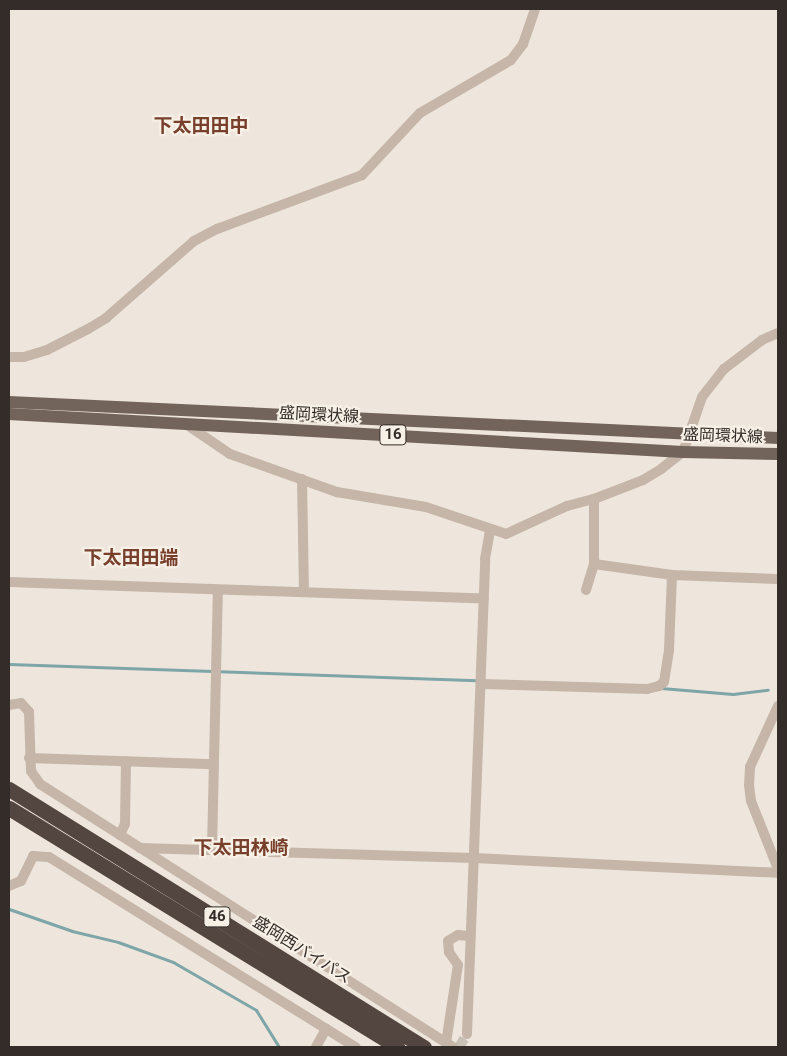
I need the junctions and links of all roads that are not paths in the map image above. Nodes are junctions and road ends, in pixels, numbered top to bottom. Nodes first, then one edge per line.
1 (534, 9) edge
2 (778, 333) edge
3 (9, 357) edge
4 (9, 402) edge
5 (9, 414) edge
6 (186, 424) junction
7 (689, 433) junction
8 (778, 438) edge
9 (683, 452) junction
10 (778, 454) edge
11 (302, 479) junction
12 (594, 500) junction
13 (490, 530) junction
14 (594, 564) junction
15 (672, 575) junction
16 (778, 579) edge
17 (9, 582) edge
18 (218, 590) junction
19 (586, 590) dead end
20 (304, 592) junction
21 (484, 599) junction
22 (482, 684) junction
23 (9, 704) edge
24 (778, 706) edge
25 (29, 758) junction
26 (126, 761) junction
27 (214, 764) junction
28 (9, 789) edge
29 (9, 808) edge
30 (120, 835) junction
31 (140, 848) junction
32 (212, 848) junction
33 (474, 858) junction
34 (778, 869) edge
35 (778, 873) edge
36 (9, 886) edge
37 (469, 936) junction
38 (326, 1029) junction
39 (467, 1034) tunnel mouth
40 (449, 1045) edge
41 (316, 1047) edge
42 (356, 1047) edge
43 (397, 1047) edge
44 (424, 1047) edge

1 - 3 street
2 - 7 street
4 - 7 main road, 盛岡環状線 / 16
5 - 6 main road, 盛岡環状線 / 16
6 - 9 main road, 盛岡環状線 / 16
6 - 11 street
7 - 8 main road, 盛岡環状線 / 16
7 - 9 street
9 - 10 main road, 盛岡環状線 / 16
9 - 12 street
11 - 13 street
11 - 20 street
12 - 13 street
12 - 14 street
13 - 21 street
14 - 15 street
14 - 19 street
15 - 16 street
15 - 22 street
17 - 18 street
18 - 20 street
18 - 27 street
20 - 21 street
21 - 22 street
22 - 33 street
23 - 25 street
24 - 34 street
25 - 26 street
25 - 30 street
26 - 27 street
26 - 30 street
27 - 32 street
28 - 44 highway, 盛岡西バイパス / 46
29 - 43 highway, 盛岡西バイパス / 46
30 - 31 street
31 - 32 street
31 - 40 street
32 - 33 street
33 - 35 street
33 - 37 street
36 - 38 street
37 - 39 street
37 - 40 street
38 - 41 street
38 - 42 street

